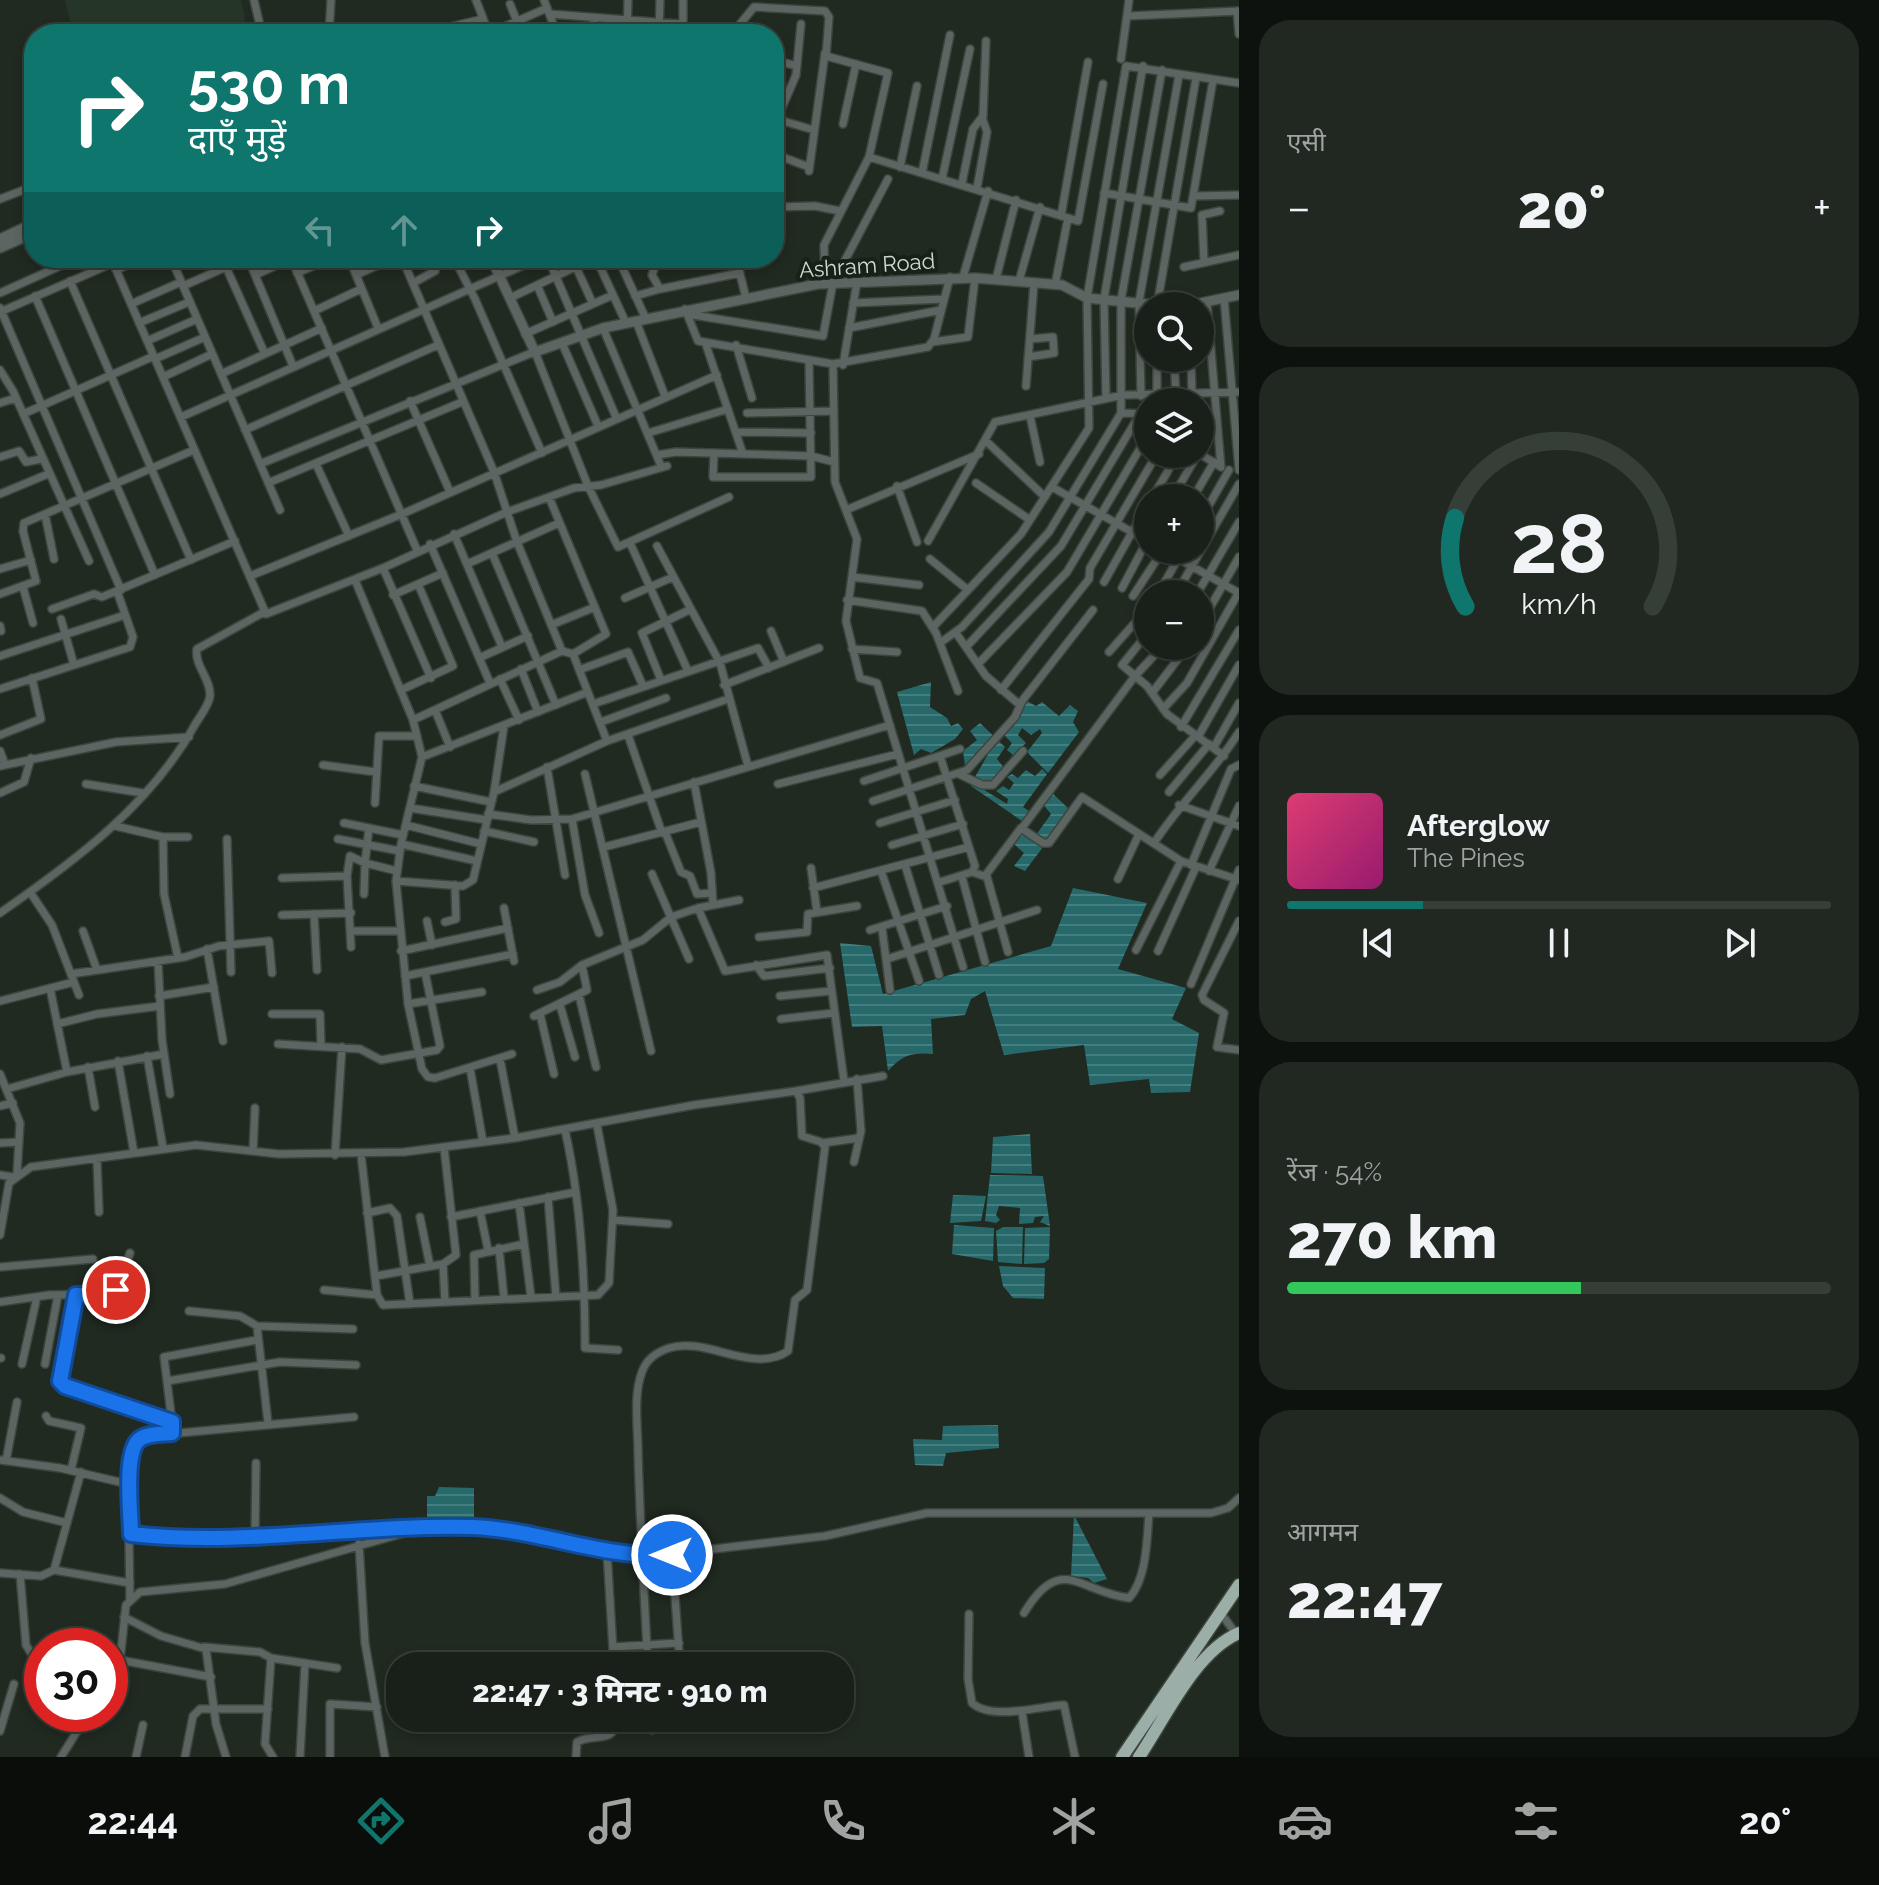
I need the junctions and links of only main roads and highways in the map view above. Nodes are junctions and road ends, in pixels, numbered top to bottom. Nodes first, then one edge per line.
1 (1239, 1585) edge
2 (1238, 1634) edge
3 (1122, 1757) edge
4 (1139, 1757) edge

1 - 3 highway
2 - 4 highway

